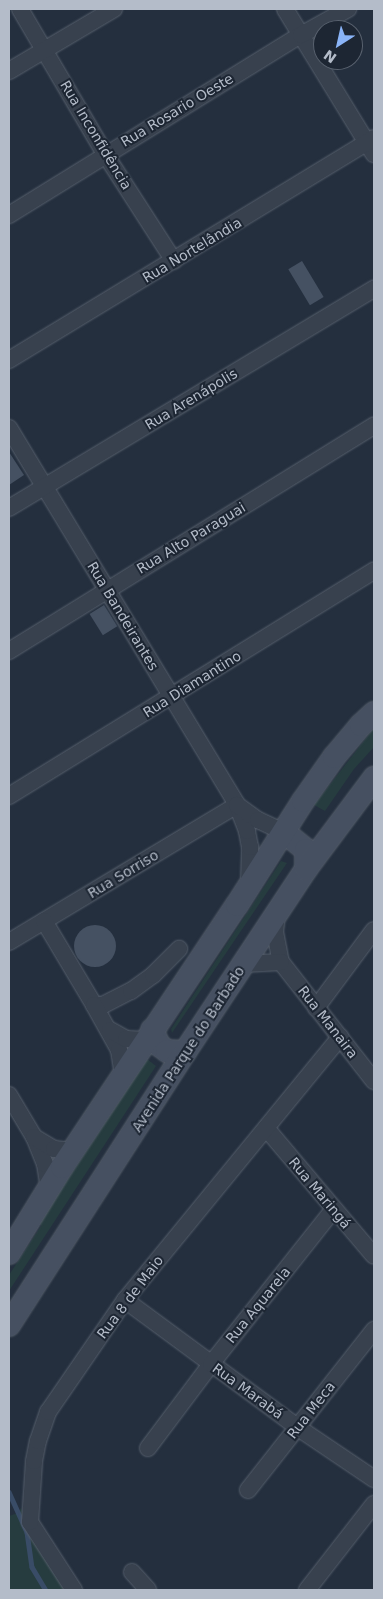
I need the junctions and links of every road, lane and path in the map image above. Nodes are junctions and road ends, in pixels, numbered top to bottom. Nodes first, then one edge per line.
1 (20, 9) edge
2 (114, 9) edge
3 (285, 9) edge
4 (348, 9) edge
5 (301, 35) junction
6 (46, 49) junction
7 (9, 71) edge
8 (372, 144) edge
9 (106, 154) junction
10 (9, 215) edge
11 (174, 261) junction
12 (374, 289) edge
13 (9, 360) edge
14 (374, 426) edge
15 (9, 428) edge
16 (45, 487) junction
17 (9, 508) edge
18 (374, 571) edge
19 (106, 589) junction
20 (9, 651) edge
21 (172, 697) junction
22 (374, 713) edge
23 (374, 778) edge
24 (9, 796) edge
25 (237, 805) junction
26 (284, 832) junction
27 (306, 868) junction
28 (249, 886) junction
29 (277, 915) junction
30 (44, 921) junction
31 (374, 930) edge
32 (9, 942) edge
33 (179, 949) dead end
34 (281, 962) junction
35 (244, 964) junction
36 (94, 1005) junction
37 (316, 1008) junction
38 (110, 1030) junction
39 (149, 1035) junction
40 (340, 1037) junction
41 (185, 1052) junction
42 (123, 1075) junction
43 (374, 1081) edge
44 (9, 1096) edge
45 (266, 1128) junction
46 (34, 1137) junction
47 (72, 1151) junction
48 (49, 1188) junction
49 (333, 1210) junction
50 (9, 1253) edge
51 (374, 1256) edge
52 (125, 1300) junction
53 (9, 1325) edge
54 (374, 1330) edge
55 (211, 1364) junction
56 (297, 1427) junction
57 (148, 1448) dead end
58 (374, 1479) edge
59 (248, 1490) dead end
60 (374, 1504) edge
61 (132, 1572) dead end
62 (74, 1590) edge
63 (148, 1590) edge
64 (307, 1590) edge

1 - 6 street, Rua Inconfidência
2 - 6 street
3 - 5 street
4 - 5 street, Rua Rosario Oeste
5 - 8 street
5 - 9 street, Rua Rosario Oeste
6 - 7 street
6 - 9 street, Rua Inconfidência
8 - 11 street, Rua Nortelândia
9 - 10 street, Rua Rosario Oeste
9 - 11 street, Rua Inconfidência
11 - 13 street, Rua Nortelândia
12 - 16 street, Rua Arenápolis
14 - 19 street, Rua Alto Paraguai
15 - 16 street, Rua Bandeirantes
16 - 17 street, Rua Arenápolis
16 - 19 street, Rua Bandeirantes
18 - 21 street, Rua Diamantino
19 - 20 street, Rua Alto Paraguai
19 - 21 street, Rua Bandeirantes
21 - 24 street, Rua Diamantino
21 - 25 street, Rua Bandeirantes
22 - 26 main road
23 - 27 main road, Avenida Parque do Barbado
25 - 26 street, Rua Bandeirantes
25 - 28 street, Rua Bandeirantes
25 - 30 street, Rua Sorriso
26 - 27 main road
26 - 28 main road
27 - 29 main road, Avenida Parque do Barbado
28 - 39 main road
29 - 34 street, Rua Manaira
29 - 35 main road, Avenida Parque do Barbado
30 - 32 street, Rua Sorriso
30 - 36 street
31 - 37 street
33 - 36 street
34 - 35 street
34 - 37 street, Rua Manaira
35 - 41 main road, Avenida Parque do Barbado
36 - 38 street
37 - 40 street, Rua Manaira
38 - 39 street
38 - 42 street
39 - 41 main road
39 - 42 main road
40 - 43 street, Rua Manaira
40 - 45 street, Rua 8 de Maio
41 - 53 main road, Avenida Parque do Barbado
42 - 47 main road
44 - 46 street
45 - 49 street, Rua Maringá
45 - 52 street, Rua 8 de Maio
46 - 47 street
46 - 48 street
47 - 48 main road
48 - 50 main road
49 - 51 street, Rua Maringá
49 - 55 street, Rua Aquarela
52 - 55 street, Rua Marabá
52 - 62 street, Rua 8 de Maio
54 - 56 street, Rua Meca
55 - 56 street, Rua Marabá
55 - 57 street, Rua Aquarela
56 - 58 street, Rua Marabá
56 - 59 street, Rua Meca
60 - 64 street
61 - 63 street

